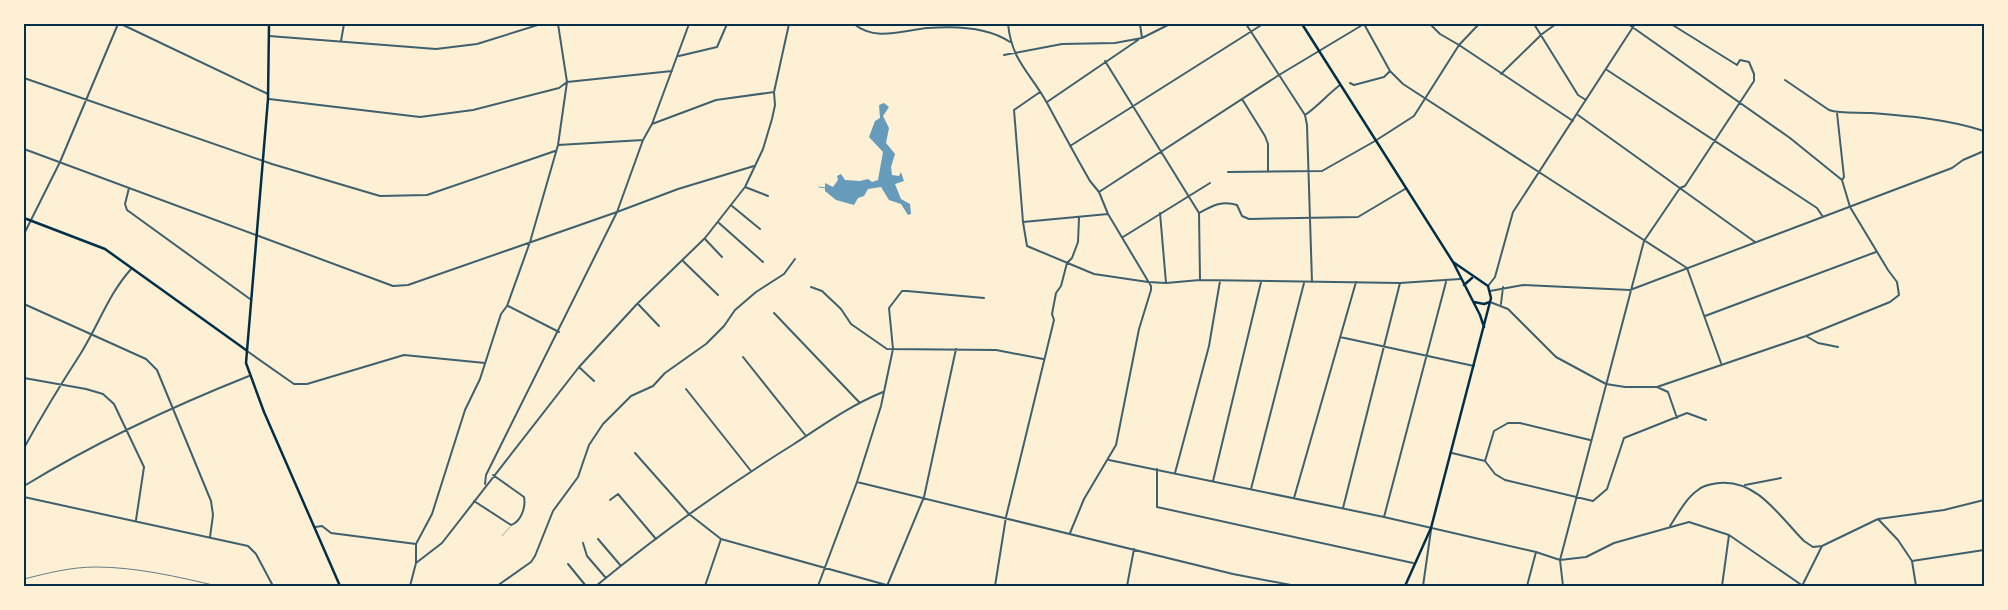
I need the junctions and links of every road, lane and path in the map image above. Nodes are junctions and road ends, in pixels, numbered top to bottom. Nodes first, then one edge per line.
1 (119, 24) edge
2 (269, 24) edge
3 (344, 24) edge
4 (541, 24) edge
5 (558, 24) edge
6 (689, 24) edge
7 (727, 24) edge
8 (790, 24) edge
9 (854, 24) edge
10 (1008, 24) edge
11 (1140, 24) edge
12 (1170, 24) edge
13 (1246, 24) edge
14 (1263, 24) edge
15 (1302, 24) edge
16 (1364, 24) edge
17 (1430, 24) edge
18 (1479, 24) edge
19 (1534, 24) edge
20 (1556, 24) edge
21 (1628, 24) edge
22 (1635, 24) edge
23 (1671, 24) edge
24 (1631, 28) junction
25 (1250, 32) junction
26 (1542, 34) junction
27 (269, 36) junction
28 (1142, 38) junction
29 (341, 41) junction
30 (1010, 42) junction
31 (1459, 45) junction
32 (1319, 51) junction
33 (1014, 54) junction
34 (1004, 55) dead end
35 (679, 56) junction
36 (1105, 61) junction
37 (672, 70) junction
38 (1607, 70) junction
39 (1390, 71) junction
40 (1501, 74) junction
41 (1279, 75) junction
42 (24, 78) edge
43 (1785, 80) dead end
44 (567, 82) junction
45 (1350, 83) dead end
46 (1340, 85) junction
47 (774, 92) junction
48 (1040, 92) junction
49 (268, 94) junction
50 (268, 99) junction
51 (1242, 99) junction
52 (1425, 99) junction
53 (85, 100) junction
54 (1586, 100) junction
55 (1047, 102) junction
56 (1740, 102) junction
57 (1133, 105) junction
58 (1837, 113) junction
59 (1305, 115) junction
60 (1577, 115) junction
61 (1573, 121) junction
62 (652, 124) junction
63 (1984, 131) edge
64 (643, 140) junction
65 (1714, 140) junction
66 (1375, 141) junction
67 (558, 145) junction
68 (1070, 146) junction
69 (24, 149) edge
70 (555, 151) junction
71 (1984, 152) edge
72 (1160, 153) junction
73 (263, 161) junction
74 (60, 162) junction
75 (754, 166) junction
76 (1228, 172) dead end
77 (1268, 172) junction
78 (1309, 172) junction
79 (1538, 173) junction
80 (1842, 180) junction
81 (1210, 183) dead end
82 (745, 187) junction
83 (129, 188) junction
84 (1680, 188) junction
85 (1405, 189) junction
86 (1099, 192) junction
87 (768, 196) dead end
88 (1188, 198) junction
89 (732, 206) junction
90 (1850, 207) junction
91 (617, 212) junction
92 (1160, 213) junction
93 (1199, 213) junction
94 (1108, 214) junction
95 (1823, 217) junction
96 (24, 218) edge
97 (1079, 218) junction
98 (1309, 219) junction
99 (32, 221) junction
100 (1023, 222) junction
101 (719, 223) junction
102 (760, 229) dead end
103 (24, 234) edge
104 (256, 235) junction
105 (1123, 237) junction
106 (705, 238) junction
107 (1644, 241) junction
108 (530, 242) junction
109 (1755, 242) junction
110 (1876, 252) junction
111 (722, 257) dead end
112 (795, 259) dead end
113 (682, 261) junction
114 (764, 262) dead end
115 (1453, 262) junction
116 (1067, 263) junction
117 (132, 268) junction
118 (1687, 268) junction
119 (1473, 277) junction
120 (1460, 279) junction
121 (1200, 280) junction
122 (1220, 280) junction
123 (1446, 281) junction
124 (1148, 282) junction
125 (1261, 282) junction
126 (1304, 282) junction
127 (1312, 282) junction
128 (1356, 282) junction
129 (1166, 283) junction
130 (1400, 283) junction
131 (1488, 286) junction
132 (812, 287) dead end
133 (1464, 287) junction
134 (1504, 287) junction
135 (1630, 290) junction
136 (1490, 291) junction
137 (718, 295) dead end
138 (984, 298) dead end
139 (251, 299) junction
140 (1473, 302) junction
141 (1490, 302) junction
142 (24, 304) edge
143 (637, 304) junction
144 (1501, 305) junction
145 (507, 306) junction
146 (774, 314) dead end
147 (1704, 316) junction
148 (659, 326) dead end
149 (1484, 329) junction
150 (559, 332) junction
151 (91, 335) junction
152 (1806, 336) junction
153 (1340, 337) junction
154 (1384, 346) junction
155 (1838, 347) dead end
156 (893, 349) junction
157 (956, 349) junction
158 (246, 350) junction
159 (1428, 355) junction
160 (743, 357) dead end
161 (1043, 359) junction
162 (485, 363) junction
163 (1721, 363) junction
164 (1474, 366) junction
165 (579, 367) junction
166 (249, 376) junction
167 (24, 378) edge
168 (594, 381) dead end
169 (1606, 384) junction
170 (59, 386) junction
171 (1657, 387) junction
172 (686, 389) dead end
173 (883, 392) junction
174 (859, 402) junction
175 (172, 406) junction
176 (1677, 418) junction
177 (1706, 420) dead end
178 (126, 428) junction
179 (806, 436) junction
180 (1590, 440) junction
181 (24, 448) edge
182 (1452, 452) junction
183 (635, 453) dead end
184 (1109, 460) junction
185 (1485, 461) junction
186 (1157, 469) junction
187 (750, 471) junction
188 (1175, 473) junction
189 (493, 475) junction
190 (1781, 478) dead end
191 (1213, 481) junction
192 (858, 482) junction
193 (1745, 485) junction
194 (24, 486) edge
195 (484, 487) junction
196 (1251, 489) junction
197 (24, 497) edge
198 (924, 497) junction
199 (1294, 498) junction
200 (1574, 498) junction
201 (610, 500) dead end
202 (1984, 500) edge
203 (474, 501) junction
204 (1343, 508) junction
205 (689, 514) junction
206 (1006, 517) junction
207 (1384, 517) junction
208 (1878, 519) junction
209 (136, 521) junction
210 (511, 526) junction
211 (1670, 526) junction
212 (315, 527) junction
213 (1432, 528) junction
214 (1070, 533) junction
215 (1729, 535) junction
216 (502, 536) dead end
217 (210, 538) junction
218 (598, 539) dead end
219 (656, 539) junction
220 (721, 539) junction
221 (582, 543) dead end
222 (416, 544) junction
223 (1822, 546) junction
224 (1134, 549) junction
225 (1984, 550) edge
226 (1536, 552) junction
227 (1560, 560) junction
228 (1912, 560) junction
229 (416, 563) junction
230 (1414, 563) junction
231 (568, 564) dead end
232 (621, 566) junction
233 (826, 568) junction
234 (606, 578) junction
235 (273, 586) edge
236 (340, 586) edge
237 (410, 586) edge
238 (497, 586) edge
239 (586, 586) edge
240 (596, 586) edge
241 (705, 586) edge
242 (818, 586) edge
243 (888, 586) edge
244 (994, 586) edge
245 (1127, 586) edge
246 (1296, 586) edge
247 (1405, 586) edge
248 (1423, 586) edge
249 (1527, 586) edge
250 (1563, 586) edge
251 (1722, 586) edge
252 (1802, 586) edge
253 (1916, 586) edge

1 - 49 street
1 - 53 street
2 - 27 main road
3 - 29 street
4 - 29 street
5 - 44 street
6 - 35 street
7 - 35 street
8 - 47 street
9 - 30 street
10 - 30 street
11 - 28 street
12 - 28 street
13 - 25 street
14 - 25 street
15 - 32 main road
16 - 32 street
16 - 39 street
17 - 31 street
18 - 31 street
19 - 26 street
20 - 26 street
21 - 24 street
22 - 24 street
23 - 56 street
24 - 38 street
24 - 56 street
25 - 41 street
25 - 57 street
26 - 40 street
26 - 54 street
27 - 29 street
27 - 49 main road
28 - 33 street
28 - 36 street
30 - 33 street
31 - 40 street
31 - 52 street
32 - 41 street
32 - 46 main road
33 - 34 street
33 - 48 street
35 - 37 street
36 - 55 street
36 - 57 street
37 - 44 street
37 - 62 street
38 - 54 street
38 - 65 street
39 - 45 street
39 - 52 street
40 - 61 street
41 - 51 street
41 - 59 street
42 - 53 street
43 - 58 street
44 - 50 street
44 - 67 street
46 - 59 street
46 - 66 main road
47 - 62 street
47 - 75 street
48 - 55 street
48 - 100 street
49 - 50 main road
50 - 73 main road
51 - 72 street
51 - 77 street
52 - 66 street
52 - 79 street
53 - 73 street
53 - 74 street
54 - 60 street
55 - 68 street
56 - 65 street
56 - 80 street
57 - 68 street
57 - 72 street
58 - 63 street
58 - 80 street
59 - 78 street
60 - 61 street
60 - 84 street
61 - 79 street
62 - 64 street
64 - 67 street
64 - 91 street
65 - 84 street
65 - 95 street
66 - 78 street
66 - 85 main road
67 - 70 street
68 - 86 street
69 - 74 street
70 - 73 street
70 - 108 street
71 - 90 street
72 - 86 street
72 - 88 street
73 - 104 main road
74 - 83 street
74 - 99 street
75 - 82 street
75 - 91 street
76 - 77 street
77 - 78 street
78 - 98 street
79 - 107 street
79 - 131 street
80 - 90 street
81 - 88 street
82 - 87 street
82 - 89 street
83 - 104 street
83 - 139 street
84 - 107 street
84 - 109 street
85 - 98 street
85 - 115 main road
86 - 94 street
88 - 92 street
88 - 93 street
89 - 101 street
89 - 102 street
90 - 95 street
90 - 110 street
91 - 108 street
91 - 150 street
92 - 105 street
92 - 129 street
93 - 98 street
93 - 121 street
94 - 97 street
94 - 105 street
95 - 109 street
96 - 99 main road
97 - 100 street
97 - 116 street
98 - 127 street
99 - 103 street
99 - 117 main road
100 - 116 street
101 - 106 street
101 - 114 street
104 - 108 street
104 - 139 main road
105 - 124 street
106 - 111 street
106 - 113 street
107 - 118 street
107 - 135 street
108 - 145 street
109 - 118 street
110 - 147 street
110 - 152 street
112 - 238 street
113 - 137 street
113 - 143 street
115 - 119 main road
115 - 120 main road
116 - 124 street
116 - 161 street
117 - 151 street
117 - 158 main road
118 - 135 street
118 - 147 street
119 - 131 main road
119 - 133 main road
120 - 123 street
120 - 133 main road
121 - 122 street
121 - 129 street
122 - 125 street
122 - 188 street
123 - 130 street
123 - 159 street
124 - 129 street
124 - 184 street
125 - 126 street
125 - 191 street
126 - 127 street
126 - 196 street
127 - 128 street
128 - 130 street
128 - 153 street
130 - 154 street
131 - 136 main road
132 - 156 street
133 - 140 main road
134 - 135 street
134 - 136 street
134 - 144 street
135 - 169 street
136 - 141 main road
138 - 156 street
139 - 158 main road
140 - 141 main road
140 - 149 main road
141 - 144 street
141 - 149 main road
142 - 151 street
143 - 148 street
143 - 165 street
144 - 169 street
145 - 150 street
145 - 162 street
146 - 174 street
147 - 163 street
149 - 164 main road
150 - 195 street
151 - 170 street
151 - 175 street
152 - 155 street
152 - 163 street
153 - 154 street
153 - 199 street
154 - 159 street
154 - 204 street
156 - 157 street
156 - 173 street
157 - 161 street
157 - 198 street
158 - 162 street
158 - 166 main road
159 - 164 street
159 - 207 street
160 - 179 street
161 - 206 street
162 - 222 street
163 - 171 street
164 - 182 main road
165 - 168 street
165 - 189 street
166 - 175 street
166 - 212 main road
167 - 170 street
169 - 171 street
169 - 180 street
170 - 178 street
170 - 181 street
171 - 176 street
172 - 187 street
173 - 174 street
173 - 192 street
174 - 179 street
175 - 178 street
175 - 217 street
176 - 177 street
176 - 200 street
178 - 194 street
178 - 209 street
179 - 187 street
180 - 185 street
180 - 200 street
182 - 185 street
182 - 213 main road
183 - 205 street
184 - 186 street
184 - 214 street
185 - 200 street
186 - 188 street
186 - 230 street
187 - 205 street
188 - 191 street
189 - 195 street
189 - 210 street
190 - 193 street
191 - 196 street
192 - 198 street
192 - 233 street
193 - 211 street
193 - 223 street
195 - 203 street
196 - 199 street
197 - 209 street
198 - 206 street
198 - 243 street
199 - 204 street
200 - 227 street
201 - 219 street
202 - 208 street
203 - 210 street
203 - 229 street
204 - 207 street
205 - 219 street
205 - 220 street
206 - 214 street
206 - 244 street
207 - 213 street
208 - 223 street
208 - 228 street
209 - 217 street
210 - 216 lane
211 - 215 street
211 - 227 street
212 - 222 street
212 - 236 main road
213 - 226 street
213 - 230 main road
213 - 248 street
214 - 224 street
215 - 251 street
215 - 252 street
217 - 235 street
218 - 232 street
219 - 232 street
220 - 233 street
220 - 241 street
221 - 234 street
222 - 229 street
223 - 252 street
224 - 245 street
224 - 246 street
225 - 228 street
226 - 227 street
226 - 249 street
227 - 250 street
228 - 253 street
229 - 237 street
230 - 247 main road
231 - 239 street
232 - 234 street
233 - 242 street
233 - 243 street
234 - 240 street

